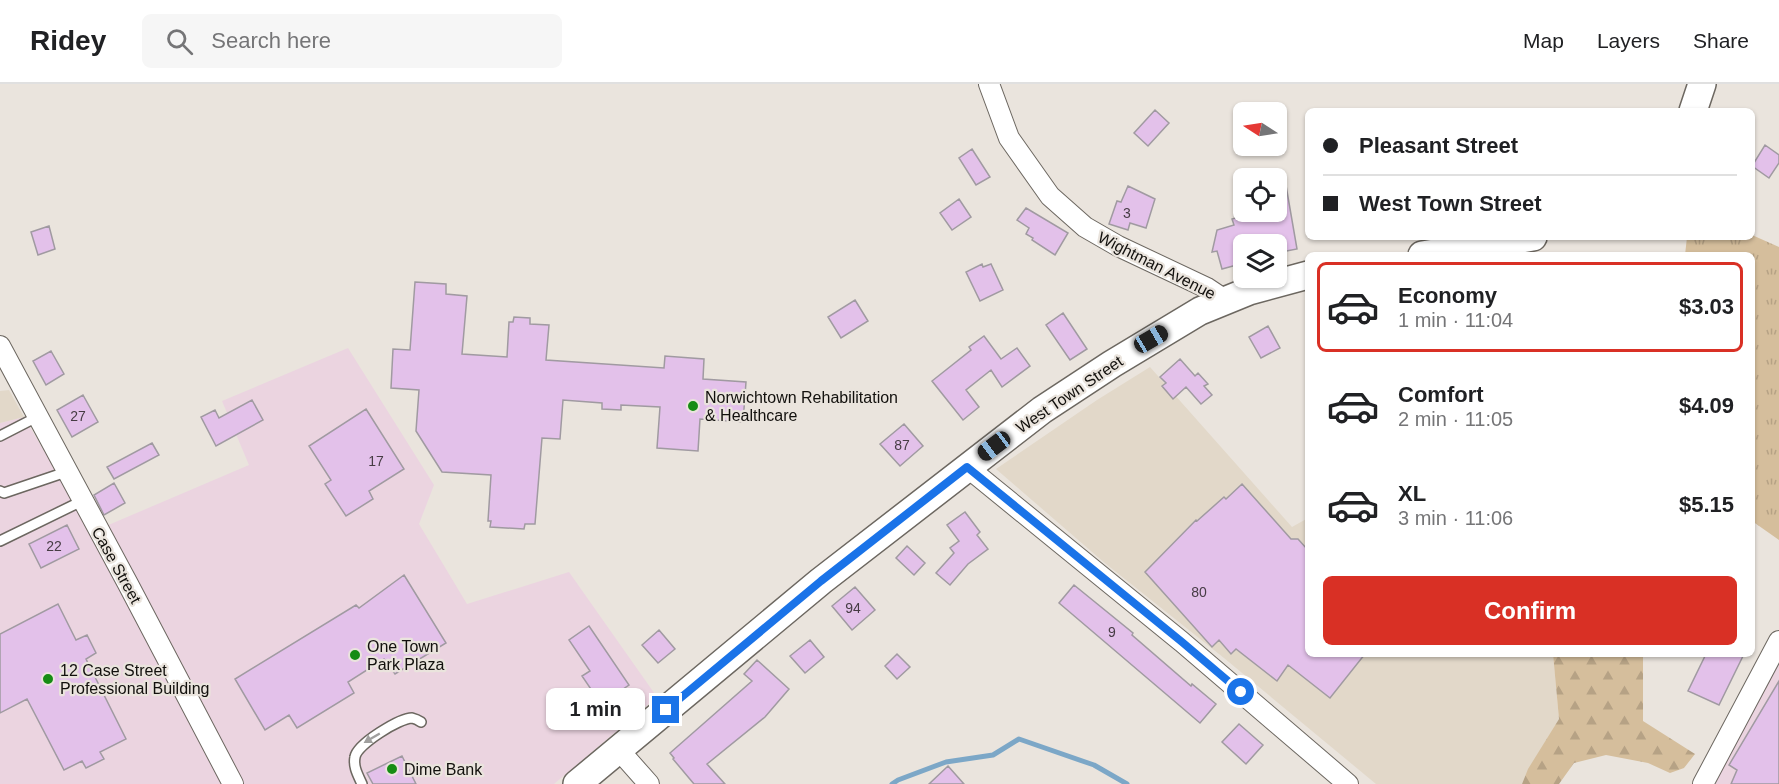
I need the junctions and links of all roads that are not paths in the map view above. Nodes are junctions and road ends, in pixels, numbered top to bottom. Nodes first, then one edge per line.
1 (989, 84) edge
2 (1702, 84) edge
3 (1694, 108) edge
4 (1514, 240) edge
5 (1440, 252) edge
6 (1305, 276) edge
7 (1225, 300) junction
8 (0, 346) edge
9 (37, 417) junction
10 (0, 436) edge
11 (967, 467) junction
12 (66, 472) junction
13 (0, 491) edge
14 (82, 501) junction
15 (0, 541) edge
16 (1779, 642) edge
17 (421, 722) dead end
18 (618, 749) junction
19 (233, 784) edge
20 (362, 784) edge
21 (577, 784) edge
22 (649, 784) edge
23 (1348, 784) edge
24 (1703, 784) edge

1 - 7 street, Wightman Avenue
2 - 3 main road
4 - 5 main road
6 - 7 main road, West Town Street
7 - 11 main road, West Town Street
8 - 9 street, Case Street
9 - 10 lane
9 - 12 street, Case Street
11 - 18 main road, West Town Street
11 - 23 street
12 - 13 lane
12 - 14 street, Case Street
14 - 15 lane
14 - 19 street, Case Street
16 - 24 street
17 -> 20 lane
18 - 21 main road, West Town Street
18 - 22 street

